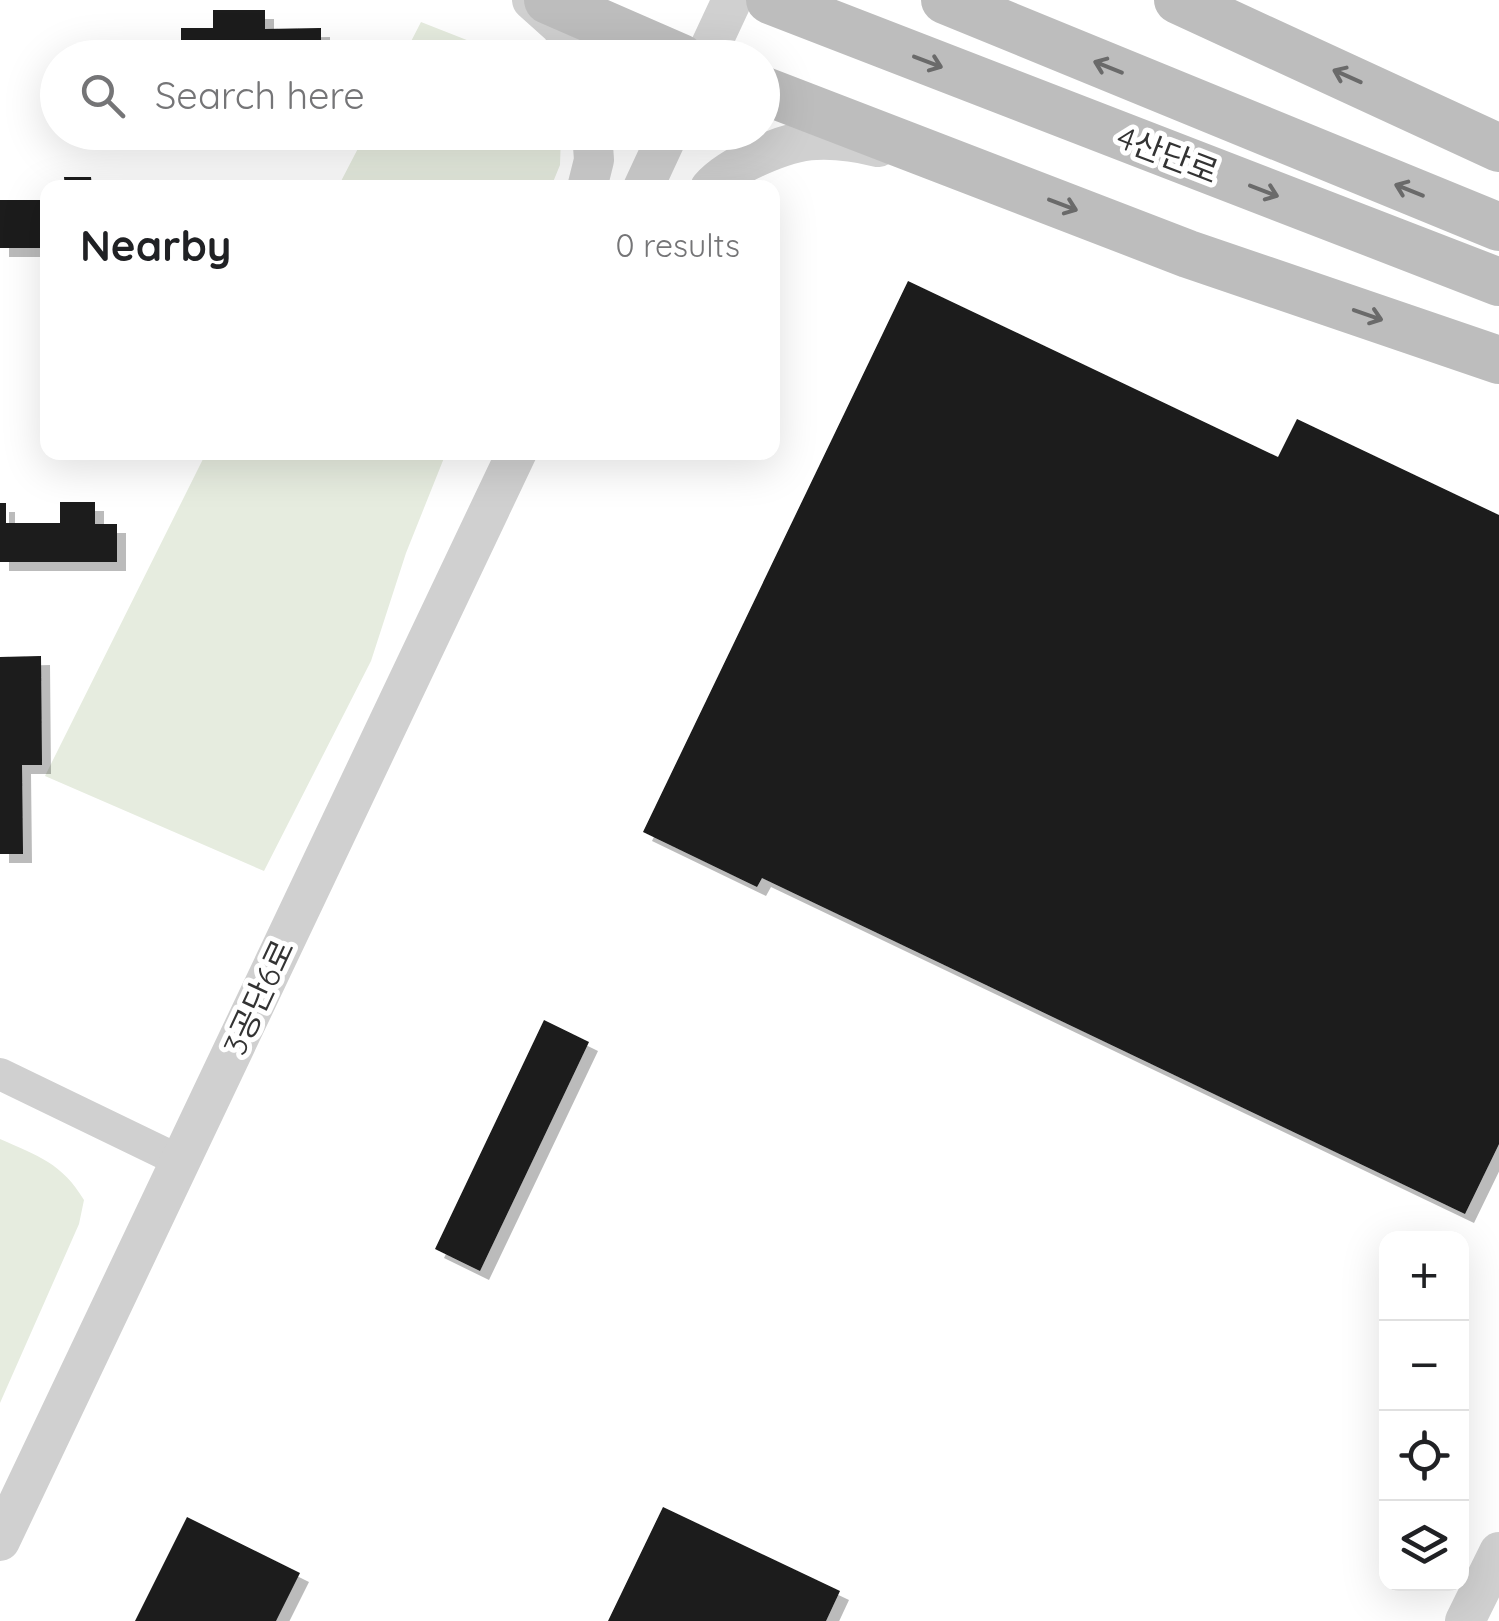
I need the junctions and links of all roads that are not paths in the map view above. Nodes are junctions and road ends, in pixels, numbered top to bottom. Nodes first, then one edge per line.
1 (532, 0) edge
2 (548, 0) edge
3 (732, 0) edge
4 (770, 0) edge
5 (944, 0) edge
6 (1178, 0) edge
7 (568, 40) edge
8 (640, 40) edge
9 (713, 40) edge
10 (780, 97) edge
11 (1499, 148) edge
12 (593, 150) edge
13 (661, 150) edge
14 (778, 150) edge
15 (780, 150) edge
16 (972, 170) junction
17 (589, 180) edge
18 (647, 180) edge
19 (717, 180) edge
20 (1499, 227) edge
21 (1499, 282) edge
22 (1499, 360) edge
23 (513, 460) edge
24 (0, 1074) edge
25 (180, 1161) junction
26 (0, 1542) edge
27 (1499, 1552) edge
28 (1465, 1621) edge

1 - 7 street
2 - 8 main road
3 - 9 street
4 -> 21 main road, 4산단로
20 -> 5 main road, 4산단로
11 -> 6 main road
10 - 16 main road
12 - 17 street
13 - 18 street
14 - 19 street
15 - 16 street
16 -> 22 main road
23 - 25 street, 3공단6로
24 - 25 street
25 - 26 street, 3공단6로
27 - 28 street

